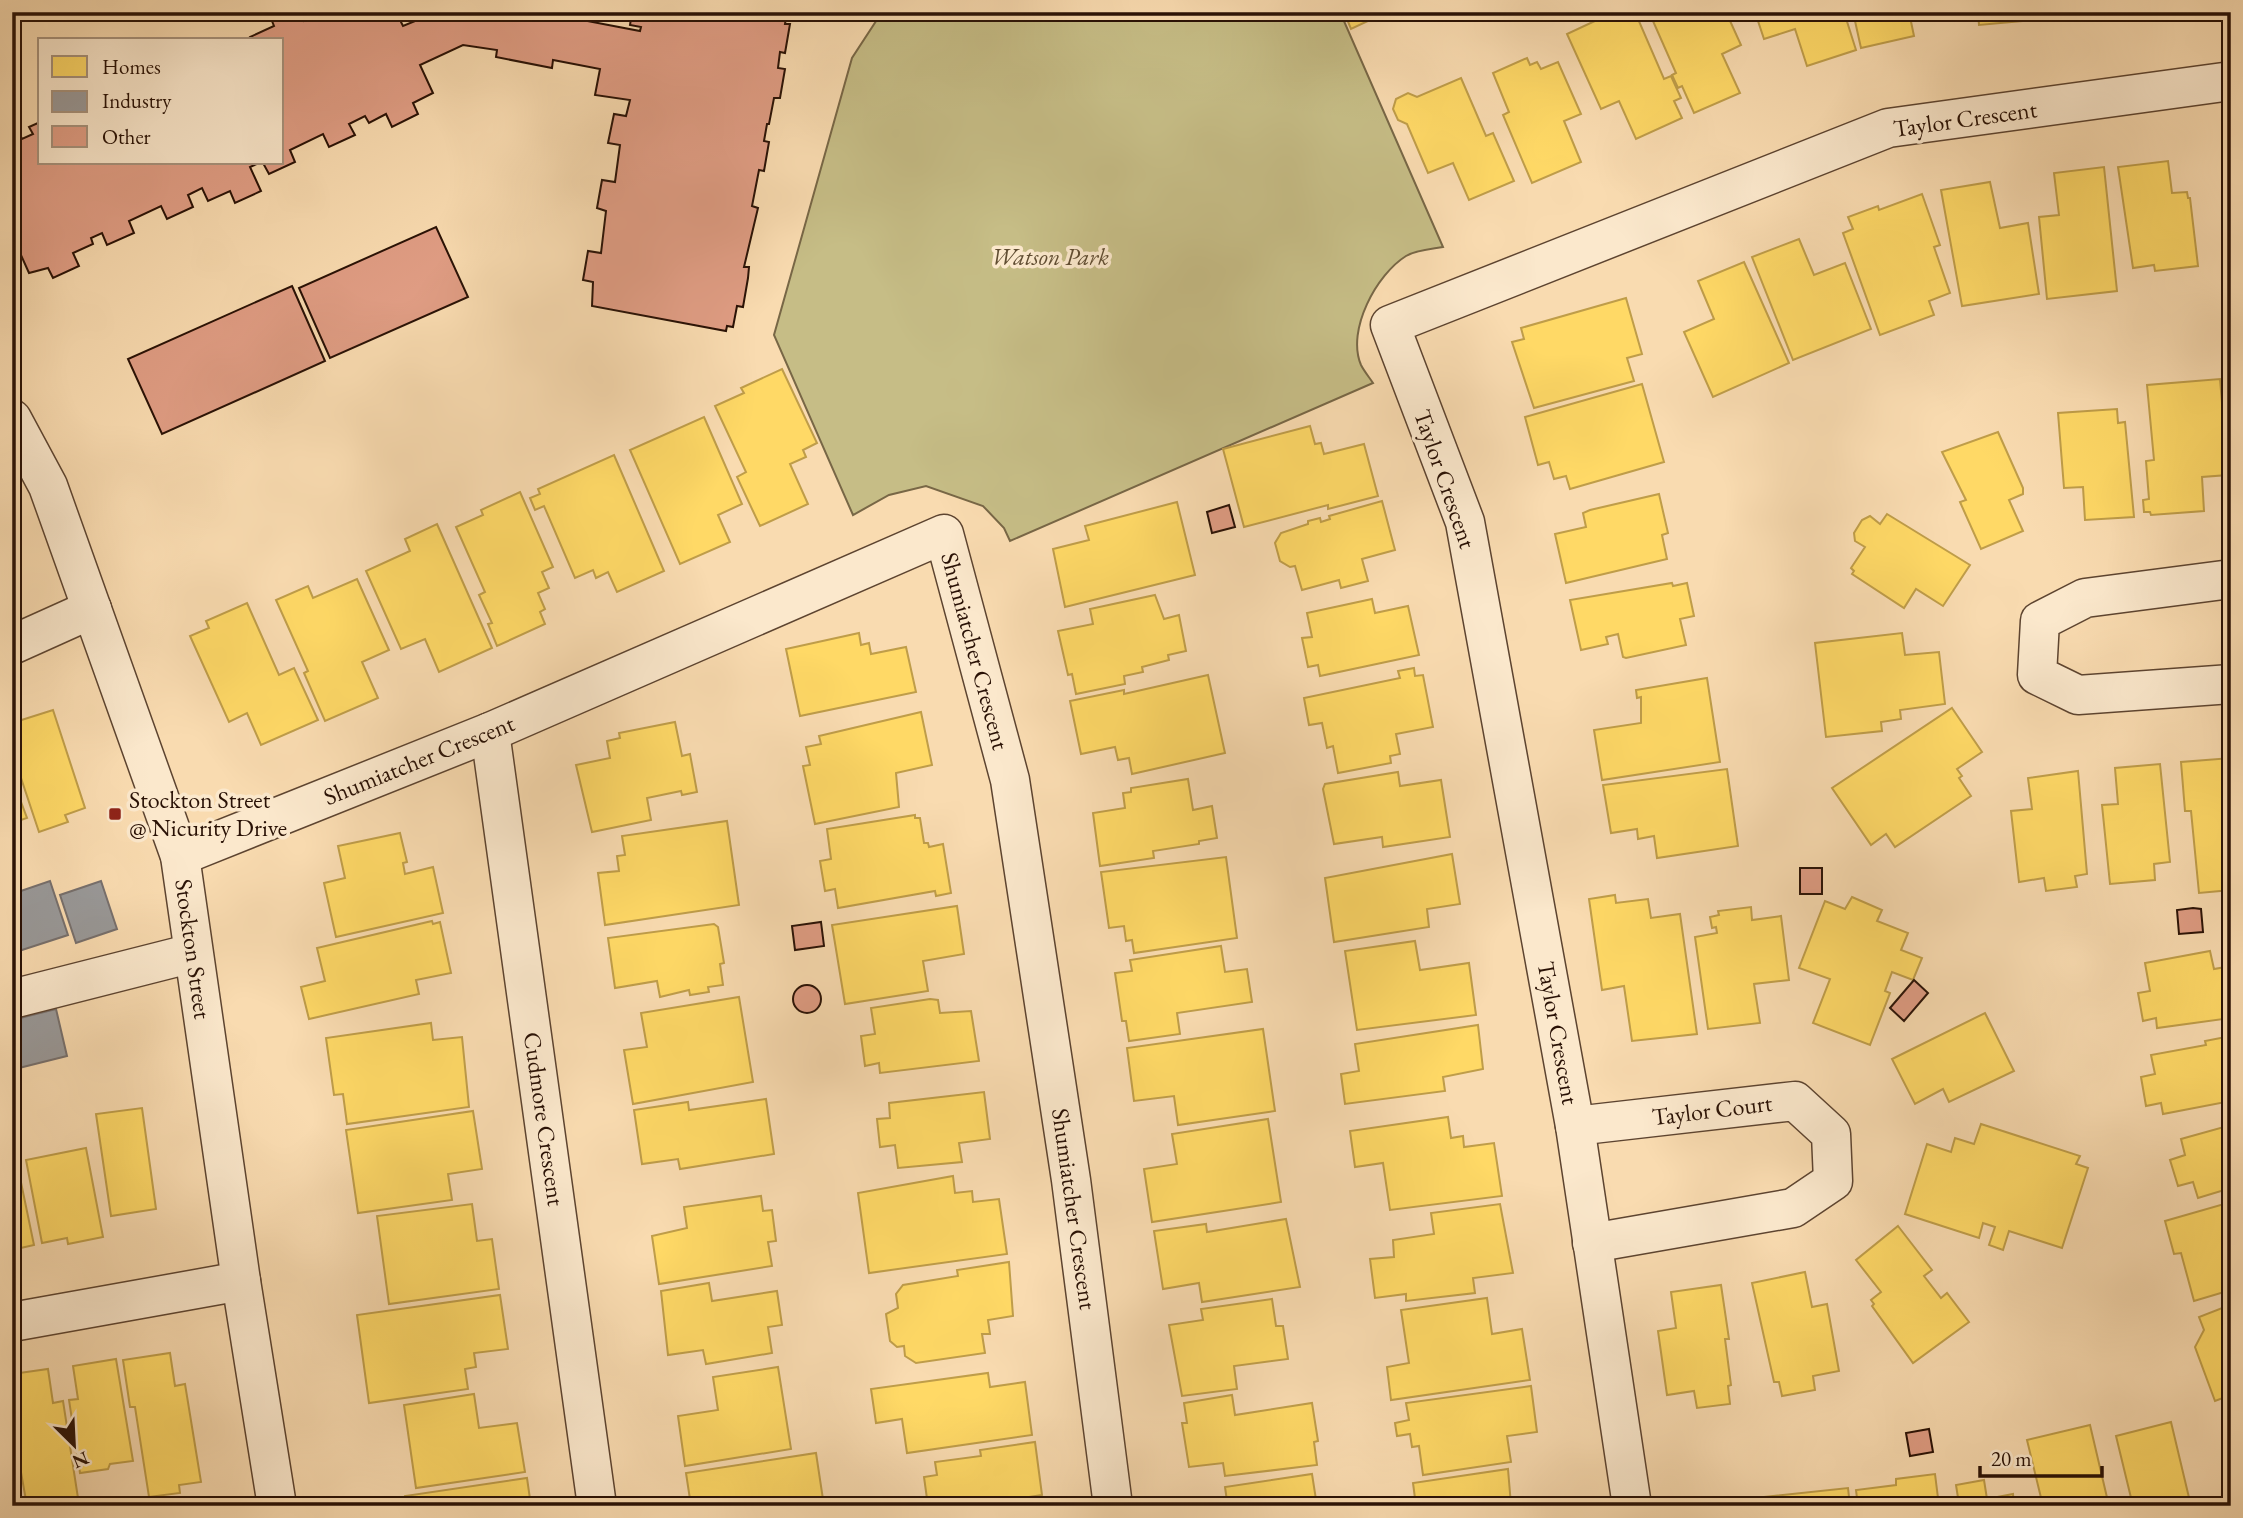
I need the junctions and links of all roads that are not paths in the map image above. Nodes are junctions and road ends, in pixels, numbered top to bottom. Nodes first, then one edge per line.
1 (2231, 81) edge
2 (12, 419) edge
3 (2231, 579) edge
4 (92, 609) junction
5 (12, 645) edge
6 (2231, 684) edge
7 (490, 732) junction
8 (180, 856) junction
9 (193, 953) junction
10 (12, 999) edge
11 (1575, 1126) junction
12 (1592, 1243) junction
13 (241, 1281) junction
14 (12, 1322) edge
15 (277, 1506) edge
16 (597, 1506) edge
17 (1113, 1506) edge
18 (1632, 1506) edge

1 - 11 street, Taylor Crescent
2 - 4 street, Stockton Street
3 - 6 street
4 - 5 street
4 - 8 street, Stockton Street
7 - 8 street, Shumiatcher Crescent
7 - 16 street, Cudmore Crescent
7 - 17 street, Shumiatcher Crescent
8 - 9 street, Stockton Street
9 - 10 street
9 - 13 street, Stockton Street
11 - 12 street, Taylor Crescent
11 - 12 street, Taylor Court
12 - 18 street, Taylor Crescent
13 - 14 street
13 - 15 street, Stockton Street

